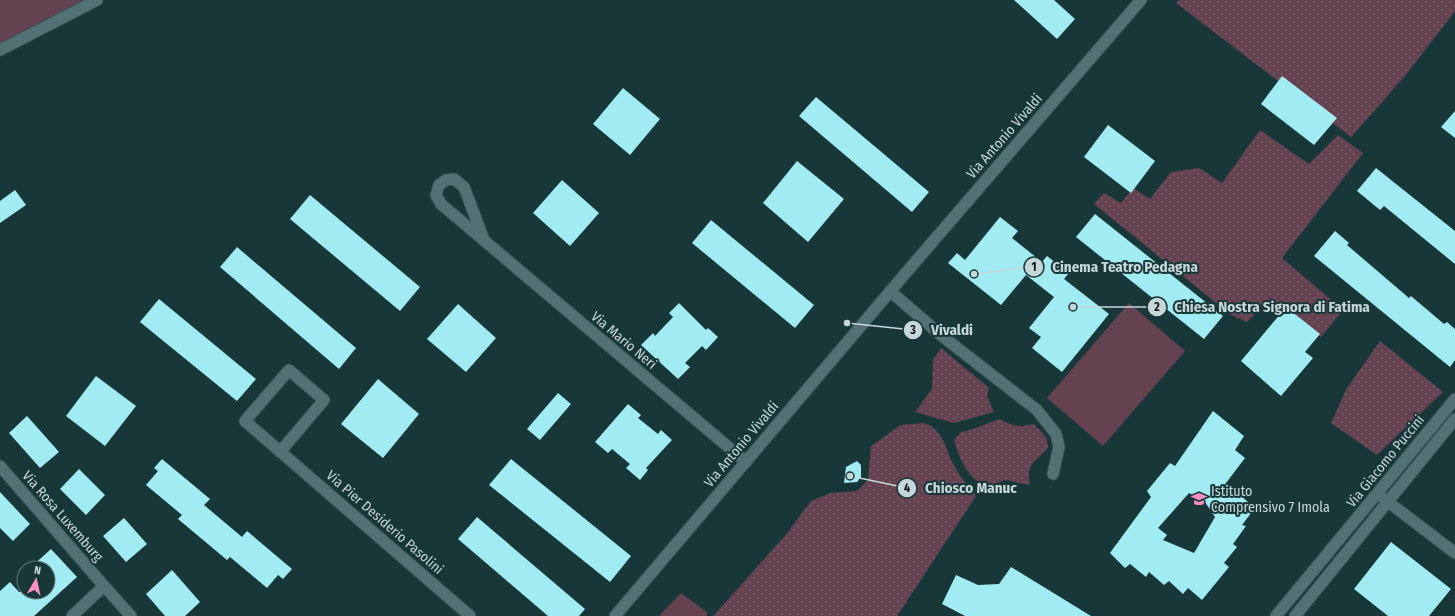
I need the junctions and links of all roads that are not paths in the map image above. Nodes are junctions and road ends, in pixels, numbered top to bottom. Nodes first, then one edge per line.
1 (97, 0) edge
2 (1141, 0) edge
3 (0, 50) edge
4 (484, 240) junction
5 (890, 291) junction
6 (1455, 398) edge
7 (1455, 419) edge
8 (280, 452) junction
9 (746, 462) junction
10 (0, 466) edge
11 (1053, 474) dead end
12 (1378, 494) junction
13 (1388, 502) junction
14 (1455, 553) edge
15 (104, 586) junction
16 (72, 616) edge
17 (131, 616) edge
18 (470, 616) edge
19 (614, 616) edge
20 (1276, 616) edge
21 (1295, 616) edge

1 - 3 street
2 - 5 street, Via Antonio Vivaldi
4 - 4 street, Via Mario Neri
4 - 9 street, Via Mario Neri
5 - 9 street, Via Antonio Vivaldi
5 - 11 street
6 - 12 street, Via Giacomo Puccini
7 - 13 street, Via Giacomo Puccini
8 - 8 street, Via Pier Desiderio Pasolini
8 - 18 street, Via Pier Desiderio Pasolini
9 - 19 street, Via Antonio Vivaldi
10 - 15 street, Via Rosa Luxemburg
12 - 13 street
12 - 20 street, Via Giacomo Puccini
13 - 14 street
13 - 21 street, Via Giacomo Puccini
15 - 16 street
15 - 17 street, Via Rosa Luxemburg

